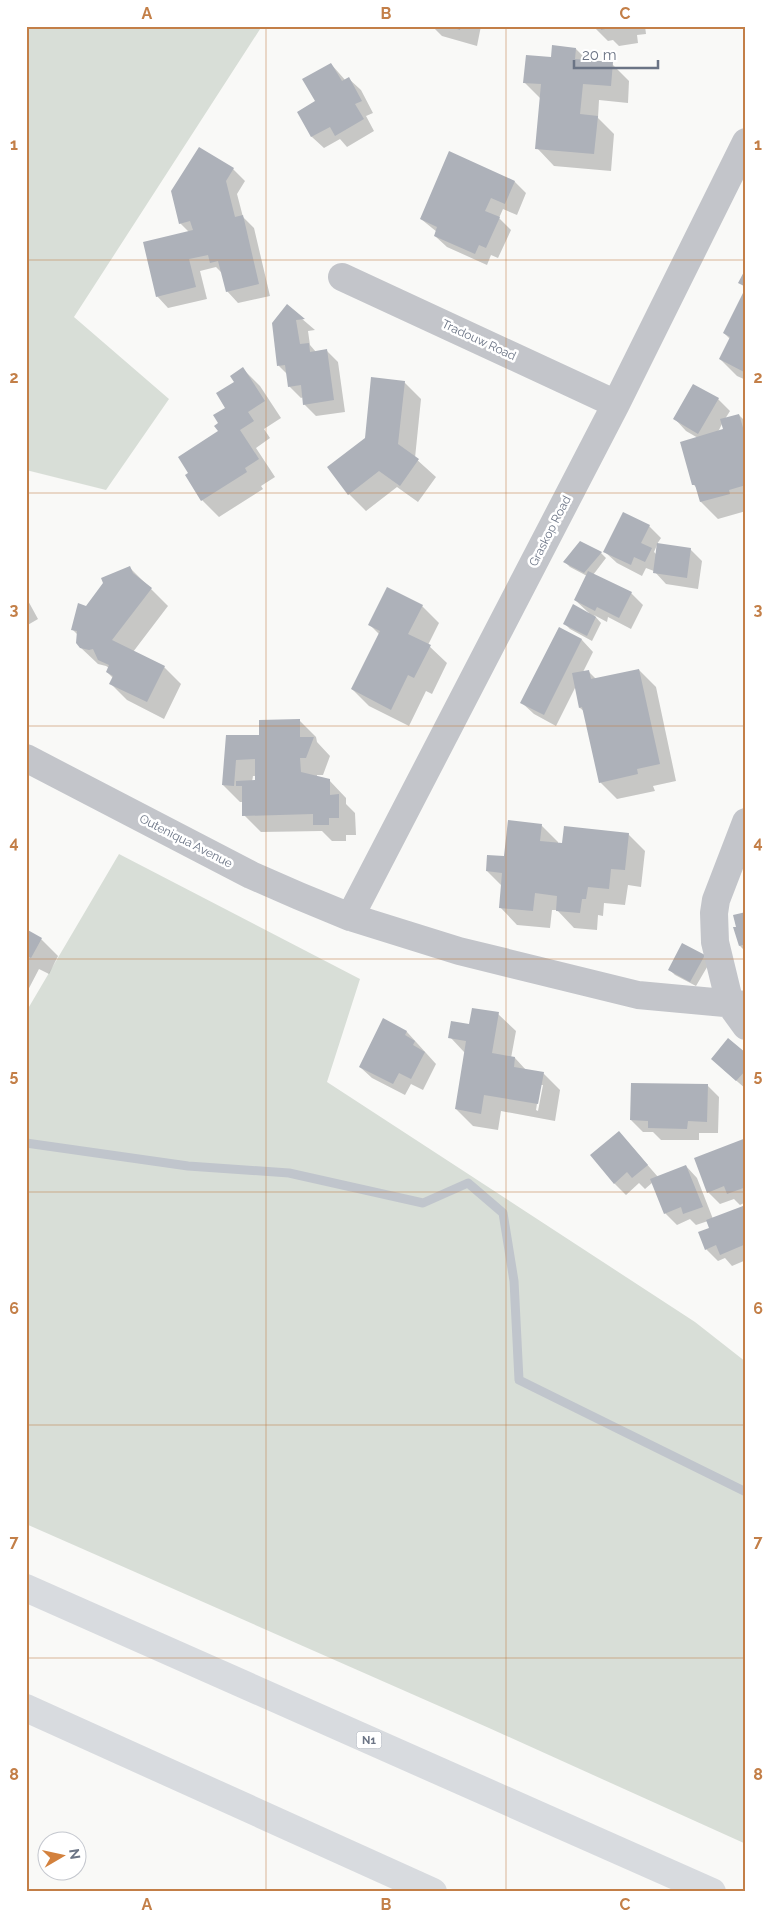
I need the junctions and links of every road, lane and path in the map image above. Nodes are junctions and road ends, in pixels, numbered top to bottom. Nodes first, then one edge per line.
1 (746, 142) edge
2 (342, 277) dead end
3 (616, 404) junction
4 (26, 758) edge
5 (746, 822) edge
6 (350, 917) junction
7 (738, 1004) edge
8 (746, 1026) edge
9 (26, 1588) edge
10 (26, 1708) edge
11 (433, 1892) edge
12 (712, 1892) edge

1 - 3 street, Graskop Road
2 - 3 street, Tradouw Road
3 - 6 street, Graskop Road
4 - 6 street, Outeniqua Avenue
5 - 7 street
6 - 7 street, Outeniqua Avenue
7 - 8 street
9 - 12 highway, N1
10 - 11 highway

